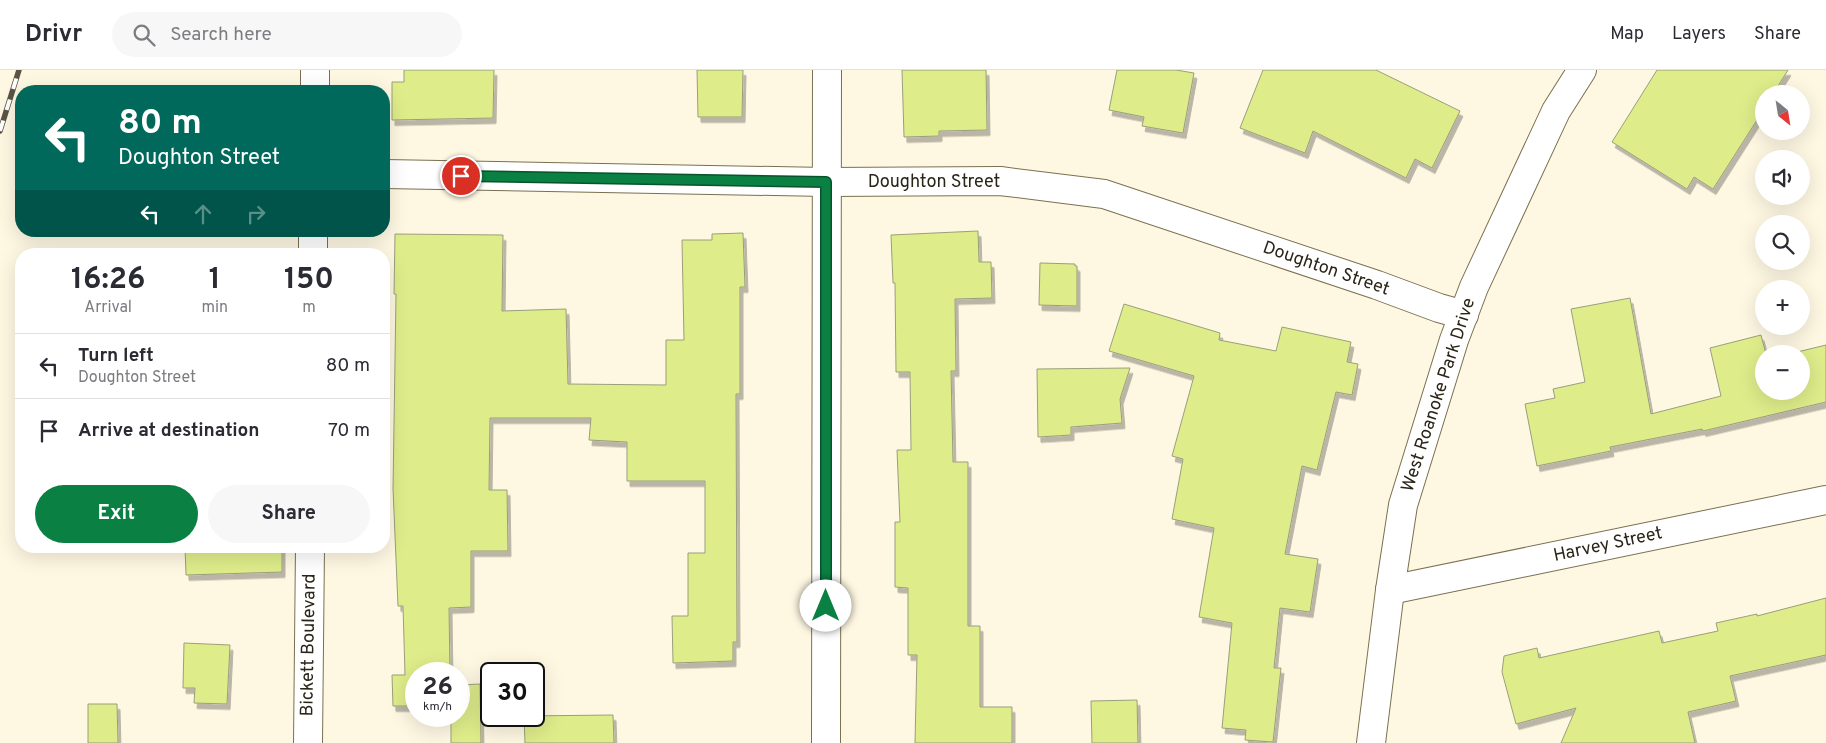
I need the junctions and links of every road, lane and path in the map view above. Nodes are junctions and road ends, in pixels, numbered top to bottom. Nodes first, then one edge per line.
1 (315, 70) edge
2 (827, 70) edge
3 (1582, 70) edge
4 (315, 85) edge
5 (390, 174) edge
6 (826, 182) junction
7 (1464, 315) junction
8 (1826, 500) edge
9 (310, 553) edge
10 (1390, 590) junction
11 (308, 743) edge
12 (826, 743) edge
13 (1370, 743) edge

1 - 4 street
2 - 6 street
3 - 7 street, West Roanoke Park Drive
5 - 6 street, Doughton Street
6 - 7 street, Doughton Street
6 - 12 street
7 - 10 street, West Roanoke Park Drive
8 - 10 street, Harvey Street
9 - 11 street, Bickett Boulevard
10 - 13 street, West Roanoke Park Drive

